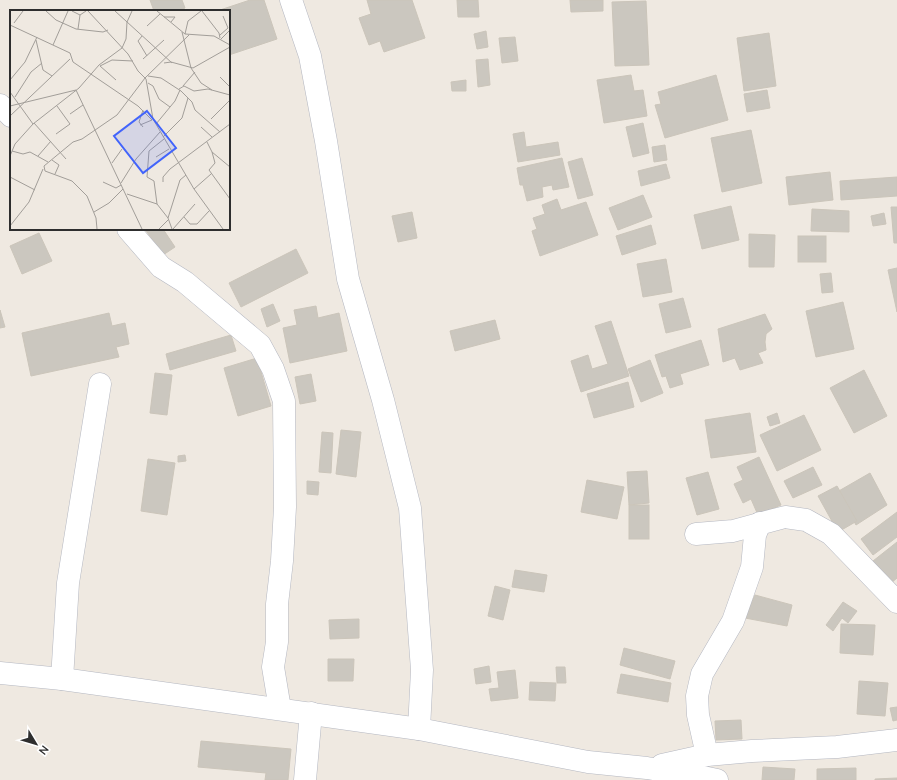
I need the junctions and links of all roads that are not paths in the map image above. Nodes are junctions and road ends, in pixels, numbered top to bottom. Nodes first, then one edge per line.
1 (291, 0) edge
2 (0, 105) edge
3 (10, 115) edge
4 (129, 230) edge
5 (100, 384) dead end
6 (760, 523) junction
7 (696, 534) dead end
8 (897, 602) edge
9 (0, 673) edge
10 (62, 679) junction
11 (280, 709) junction
12 (311, 713) junction
13 (419, 729) junction
14 (897, 740) edge
15 (707, 755) junction
16 (647, 768) junction
17 (590, 771) edge
18 (305, 780) edge
19 (717, 780) edge

1 - 13 street
2 - 3 street
4 - 11 street
5 - 10 street
6 - 7 street
6 - 8 street
6 - 15 street
9 - 10 street
10 - 11 street
11 - 12 street
12 - 13 street
12 - 18 street
13 - 17 street
14 - 15 street
15 - 16 street
16 - 17 street
16 - 19 street

